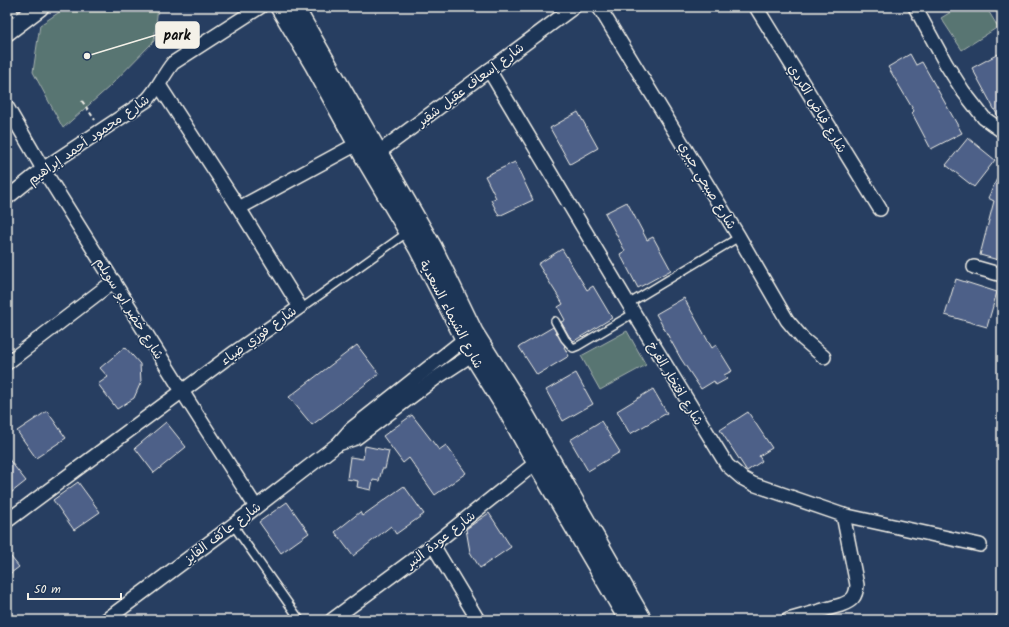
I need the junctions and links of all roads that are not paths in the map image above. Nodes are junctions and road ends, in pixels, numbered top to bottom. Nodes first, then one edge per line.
1 (40, 7) edge
2 (260, 7) edge
3 (279, 7) edge
4 (295, 7) edge
5 (574, 7) edge
6 (599, 7) edge
7 (756, 7) edge
8 (915, 7) edge
9 (7, 32) edge
10 (489, 70) junction
11 (159, 85) junction
12 (7, 107) edge
13 (1002, 130) edge
14 (357, 144) junction
15 (373, 157) junction
16 (43, 169) junction
17 (7, 198) edge
18 (240, 208) junction
19 (880, 209) dead end
20 (414, 228) junction
21 (739, 237) junction
22 (974, 267) dead end
23 (1002, 275) edge
24 (114, 281) junction
25 (300, 307) junction
26 (631, 309) junction
27 (555, 322) dead end
28 (473, 343) junction
29 (824, 357) dead end
30 (7, 364) edge
31 (182, 391) junction
32 (541, 459) junction
33 (256, 507) junction
34 (843, 515) junction
35 (7, 521) edge
36 (233, 526) junction
37 (433, 546) junction
38 (980, 546) dead end
39 (1002, 618) edge
40 (106, 620) edge
41 (300, 620) edge
42 (332, 620) edge
43 (478, 620) edge
44 (628, 620) edge
45 (643, 620) edge
46 (788, 620) edge
47 (998, 620) edge

1 - 9 street
2 - 11 street, شارع محمود أحمد إبراهيم
3 - 14 street, شارع الشيماء السعدية
4 - 15 street, شارع الشيماء السعدية
5 - 10 street, شارع إسعاف عقيل شقير
6 - 21 street, شارع صبحي جبري
7 - 19 street, شارع فياض الكردي
8 - 13 street
10 - 15 street, شارع إسعاف عقيل شقير
10 - 26 street, شارع افتخار الفرخ
11 - 16 street, شارع محمود أحمد إبراهيم
11 - 18 street, شارع فوزي ضياء
12 - 16 street, شارع خضر ابو سويلم
14 - 15 street, شارع الشيماء السعدية
14 - 18 street
15 - 20 street, شارع الشيماء السعدية
16 - 17 street, شارع محمود أحمد إبراهيم
16 - 24 street, شارع خضر ابو سويلم
18 - 25 street, شارع فوزي ضياء
20 - 25 lane
20 - 28 street, شارع الشيماء السعدية
21 - 26 lane
21 - 29 street, شارع صبحي جبري
22 - 23 street
24 - 30 street
24 - 31 street, شارع خضر ابو سويلم
25 - 31 street, شارع فوزي ضياء
26 - 27 lane
26 - 34 street, شارع افتخار الفرخ
28 - 32 street, شارع الشيماء السعدية
28 - 33 street, شارع عاكف الفايز
31 - 33 street, شارع خضر ابو سويلم
31 - 35 street, شارع فوزي ضياء
32 - 37 street, شارع عودة النبر
32 - 44 street, شارع الشيماء السعدية
32 - 45 street, شارع الشيماء السعدية
33 - 36 street, شارع عاكف الفايز
34 - 38 street, شارع افتخار الفرخ
34 - 46 street
36 - 40 street, شارع عاكف الفايز
36 - 41 lane
37 - 42 street, شارع عودة النبر
37 - 43 street
39 - 47 lane

